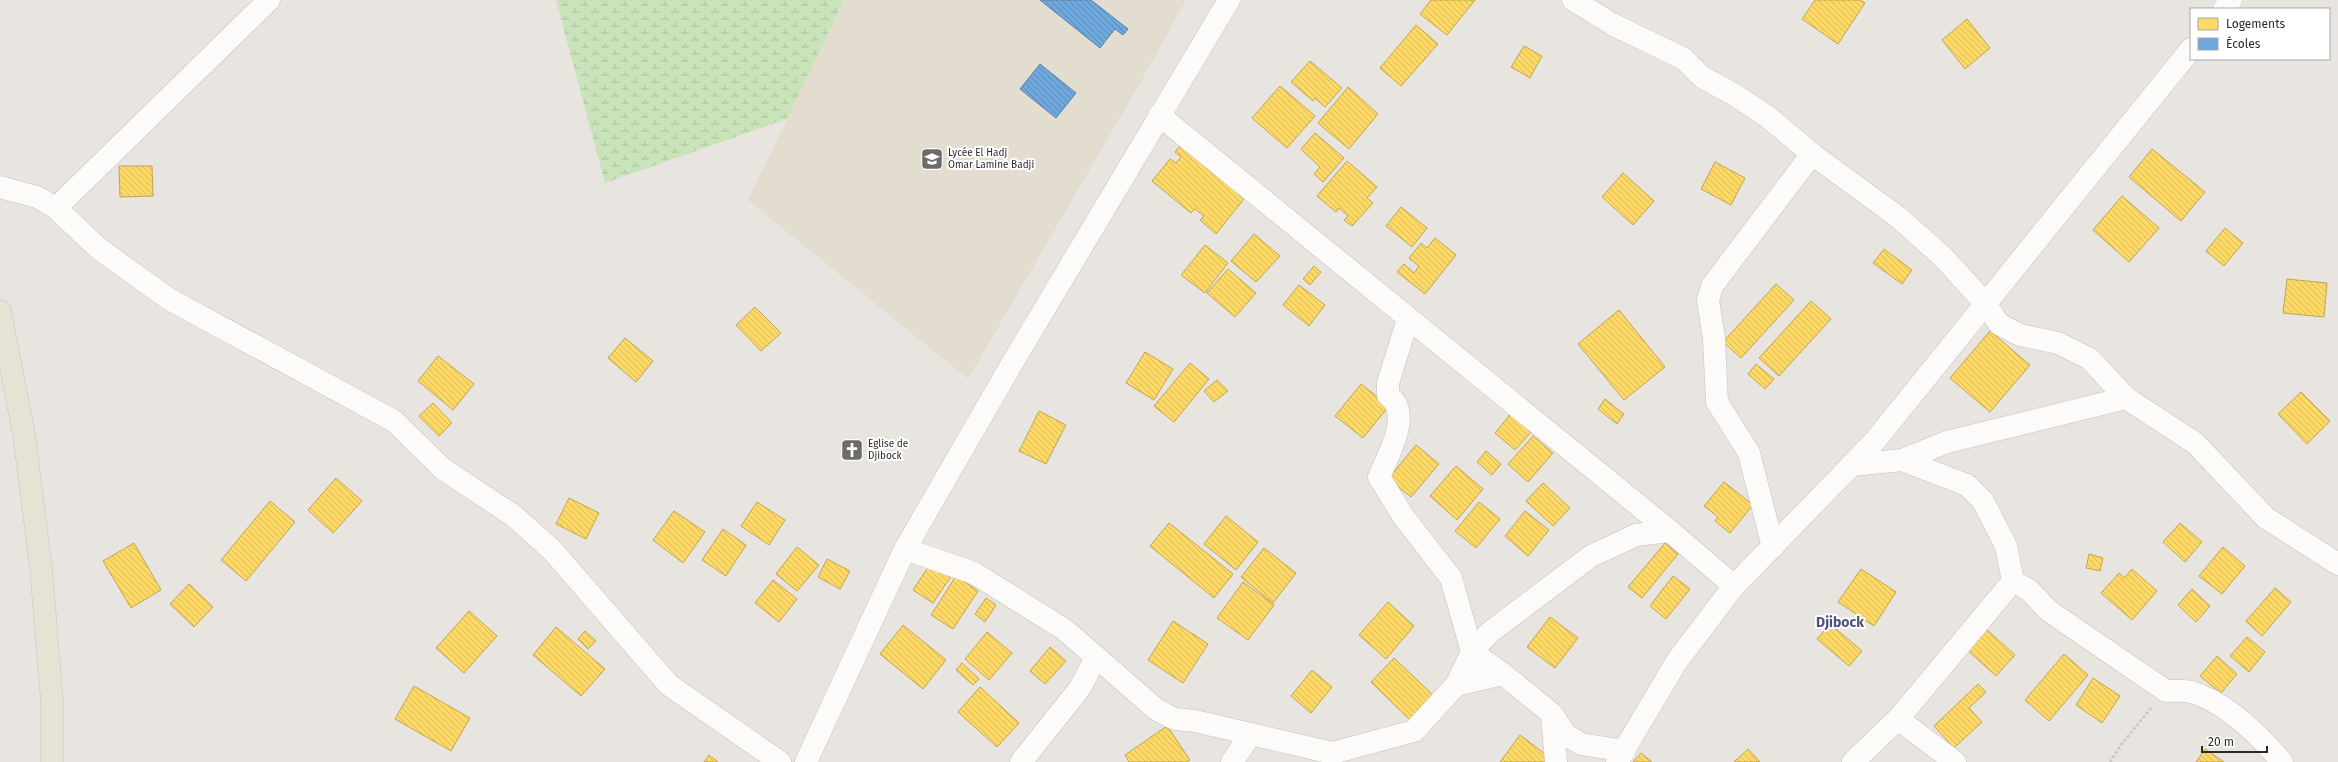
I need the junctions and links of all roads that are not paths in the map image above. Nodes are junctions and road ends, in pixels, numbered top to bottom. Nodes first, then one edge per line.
1 (268, 0) edge
2 (1229, 0) edge
3 (1574, 0) edge
4 (2231, 0) edge
5 (2225, 8) edge
6 (2190, 50) edge
7 (1159, 115) junction
8 (1812, 154) junction
9 (0, 187) edge
10 (56, 208) junction
11 (1985, 303) junction
12 (0, 311) edge
13 (1408, 319) junction
14 (2126, 398) junction
15 (1902, 460) junction
16 (1853, 464) junction
17 (1670, 531) junction
18 (1773, 547) junction
19 (905, 549) junction
20 (2338, 564) edge
21 (2013, 581) junction
22 (1734, 586) junction
23 (1472, 652) junction
24 (1096, 657) junction
25 (1503, 674) junction
26 (1456, 685) junction
27 (1552, 714) junction
28 (1898, 719) junction
29 (1251, 734) junction
30 (1621, 757) edge
31 (52, 762) edge
32 (780, 762) edge
33 (806, 762) edge
34 (1021, 762) edge
35 (1232, 762) edge
36 (1556, 762) edge
37 (1853, 762) edge
38 (1955, 762) edge
39 (2282, 762) edge

1 - 10 street
2 - 7 street
3 - 8 street
4 - 5 street
6 - 11 street
7 - 13 street
7 - 19 street
8 - 11 street
8 - 18 street
9 - 10 street
10 - 32 street
11 - 14 street
11 - 16 street
12 - 31 main road
13 - 17 street
13 - 23 street
14 - 15 street
14 - 20 street
15 - 16 street
15 - 21 street
16 - 18 street
17 - 22 street
17 - 23 street
18 - 22 street
19 - 24 street
19 - 33 street
21 - 28 street
21 - 39 street
22 - 30 street
23 - 25 street
23 - 26 street
24 - 29 street
24 - 34 street
25 - 26 street
25 - 27 street
26 - 29 street
27 - 30 street
27 - 36 street
28 - 37 street
28 - 38 street
29 - 35 street

